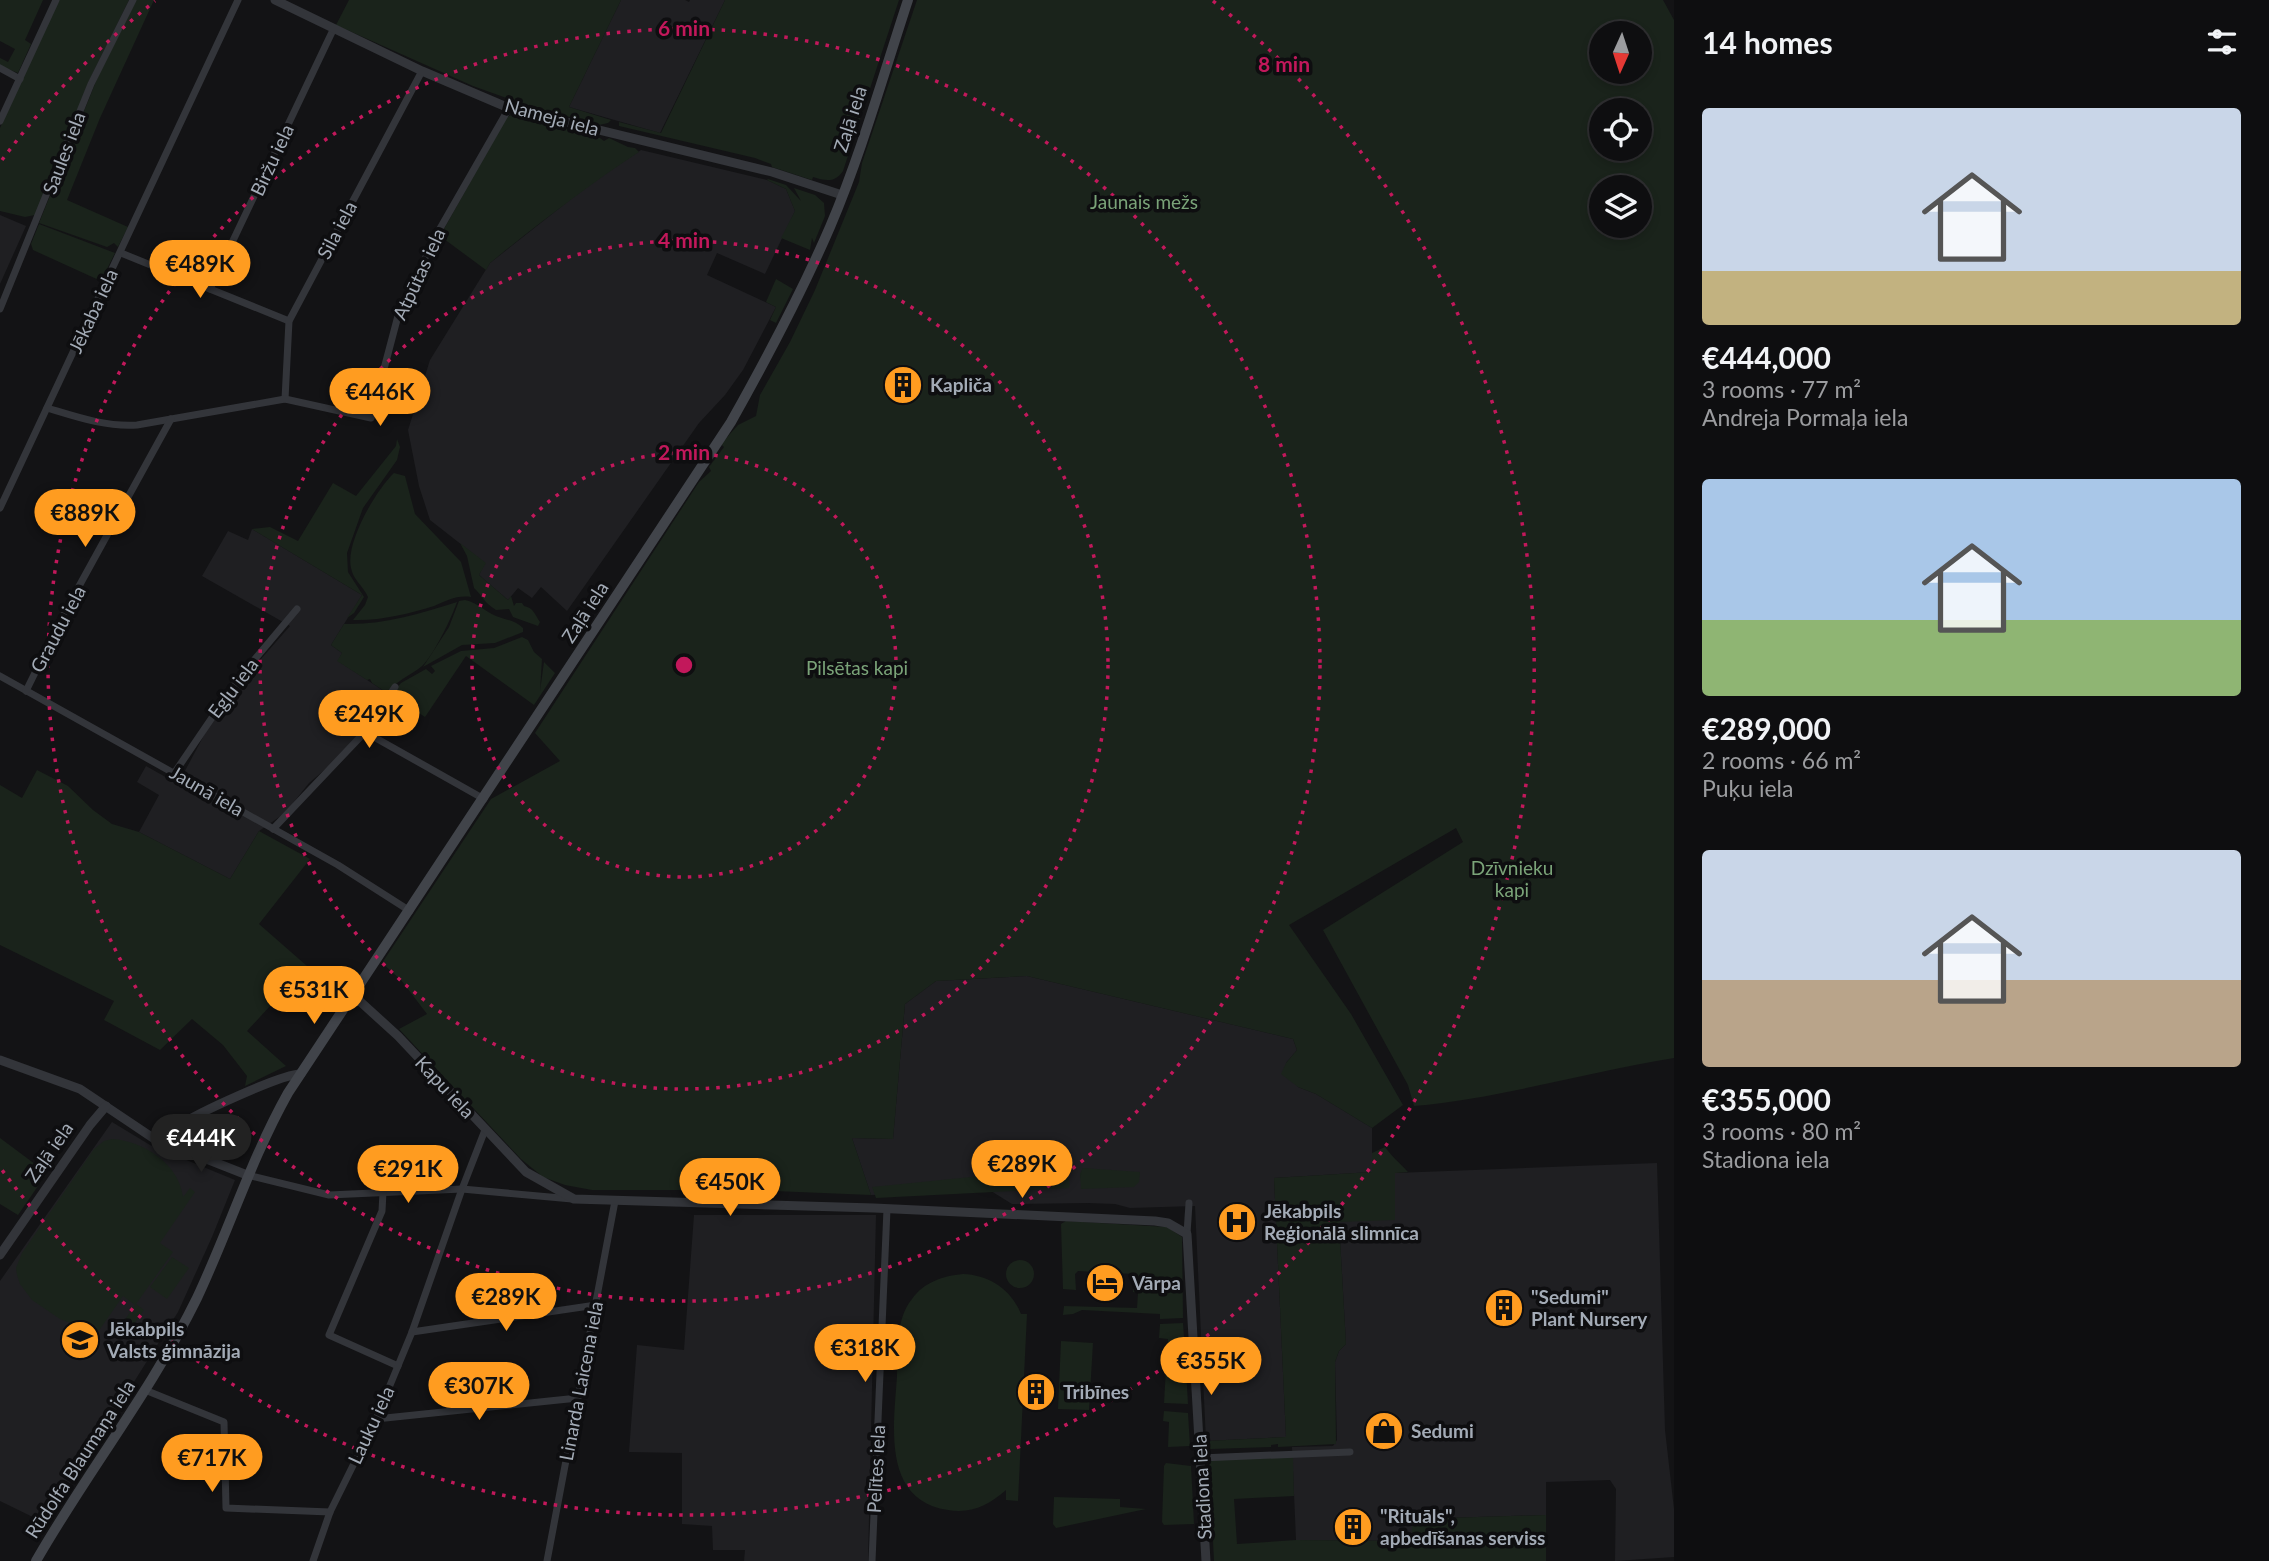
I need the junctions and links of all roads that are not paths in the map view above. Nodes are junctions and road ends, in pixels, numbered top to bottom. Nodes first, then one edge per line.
1 (56, 0) edge
2 (133, 0) edge
3 (238, 0) edge
4 (275, 0) edge
5 (908, 0) edge
6 (334, 30) junction
7 (0, 68) edge
8 (422, 71) junction
9 (20, 79) junction
10 (509, 108) junction
11 (0, 121) edge
12 (842, 195) junction
13 (121, 254) junction
14 (210, 289) junction
15 (0, 309) edge
16 (289, 321) junction
17 (285, 398) junction
18 (47, 408) junction
19 (171, 419) junction
20 (0, 508) edge
21 (297, 609) dead end
22 (0, 676) edge
23 (395, 687) dead end
24 (26, 691) junction
25 (365, 732) junction
26 (175, 772) junction
27 (484, 799) junction
28 (273, 830) junction
29 (410, 911) junction
30 (353, 995) junction
31 (0, 1060) edge
32 (301, 1074) junction
33 (106, 1106) junction
34 (485, 1130) junction
35 (165, 1142) junction
36 (247, 1175) junction
37 (462, 1188) junction
38 (383, 1192) junction
39 (574, 1199) junction
40 (615, 1201) junction
41 (1189, 1203) dead end
42 (887, 1209) junction
43 (1187, 1234) junction
44 (0, 1255) edge
45 (596, 1305) junction
46 (412, 1332) junction
47 (398, 1366) junction
48 (145, 1390) junction
49 (578, 1398) junction
50 (376, 1419) junction
51 (1350, 1452) dead end
52 (1200, 1458) junction
53 (330, 1512) junction
54 (36, 1561) edge
55 (313, 1561) edge
56 (548, 1561) edge
57 (872, 1561) edge
58 (1206, 1561) edge

1 - 9 street
2 - 15 street, Saules iela
3 - 13 street, Jēkaba iela
4 - 6 street, Nameja iela
5 - 12 main road, Zaļā iela
6 - 8 street, Nameja iela
6 - 14 street, Biržu iela
7 - 9 street
8 - 10 street, Nameja iela
8 - 16 street, Sila iela
9 - 11 street
10 - 12 street, Nameja iela
10 - 17 street, Atpūtas iela
12 - 27 main road, Zaļā iela
13 - 14 street
13 - 18 street, Jēkaba iela
14 - 16 street
16 - 17 street, Sila iela
17 - 19 street, Atpūtas iela
18 - 19 street, Atpūtas iela
18 - 20 street, Jēkaba iela
19 - 24 street, Graudu iela
21 - 26 street, Egļu iela
22 - 24 street, Jaunā iela
23 - 25 street
24 - 26 street, Jaunā iela
25 - 27 street
25 - 28 street
26 - 28 street, Jaunā iela
27 - 29 main road, Zaļā iela
28 - 29 street, Jaunā iela
29 - 30 main road, Zaļā iela
30 - 32 main road, Zaļā iela
30 - 34 street, Kapu iela
31 - 33 street
32 - 35 street
32 - 36 main road, Rūdolfa Blaumaņa iela
33 - 35 street
33 - 44 street, Zaļā iela
34 - 37 street, Lauku iela
34 - 39 street, Kapu iela
35 - 36 street
36 - 38 street
36 - 48 main road, Rūdolfa Blaumaņa iela
37 - 38 street
37 - 39 street
37 - 46 street, Lauku iela
38 - 47 street
39 - 40 street
40 - 42 street
40 - 45 street, Linarda Laicena iela
41 - 43 street, Stadiona iela
42 - 43 street
42 - 57 street, Pelītes iela
43 - 52 street, Stadiona iela
45 - 46 street
45 - 49 street, Linarda Laicena iela
46 - 47 street, Lauku iela
47 - 50 street, Lauku iela
48 - 53 street
48 - 54 main road, Rūdolfa Blaumaņa iela
49 - 50 street
49 - 56 street, Linarda Laicena iela
50 - 53 street, Lauku iela
51 - 52 street
52 - 58 street, Stadiona iela
53 - 55 street, Lauku iela

